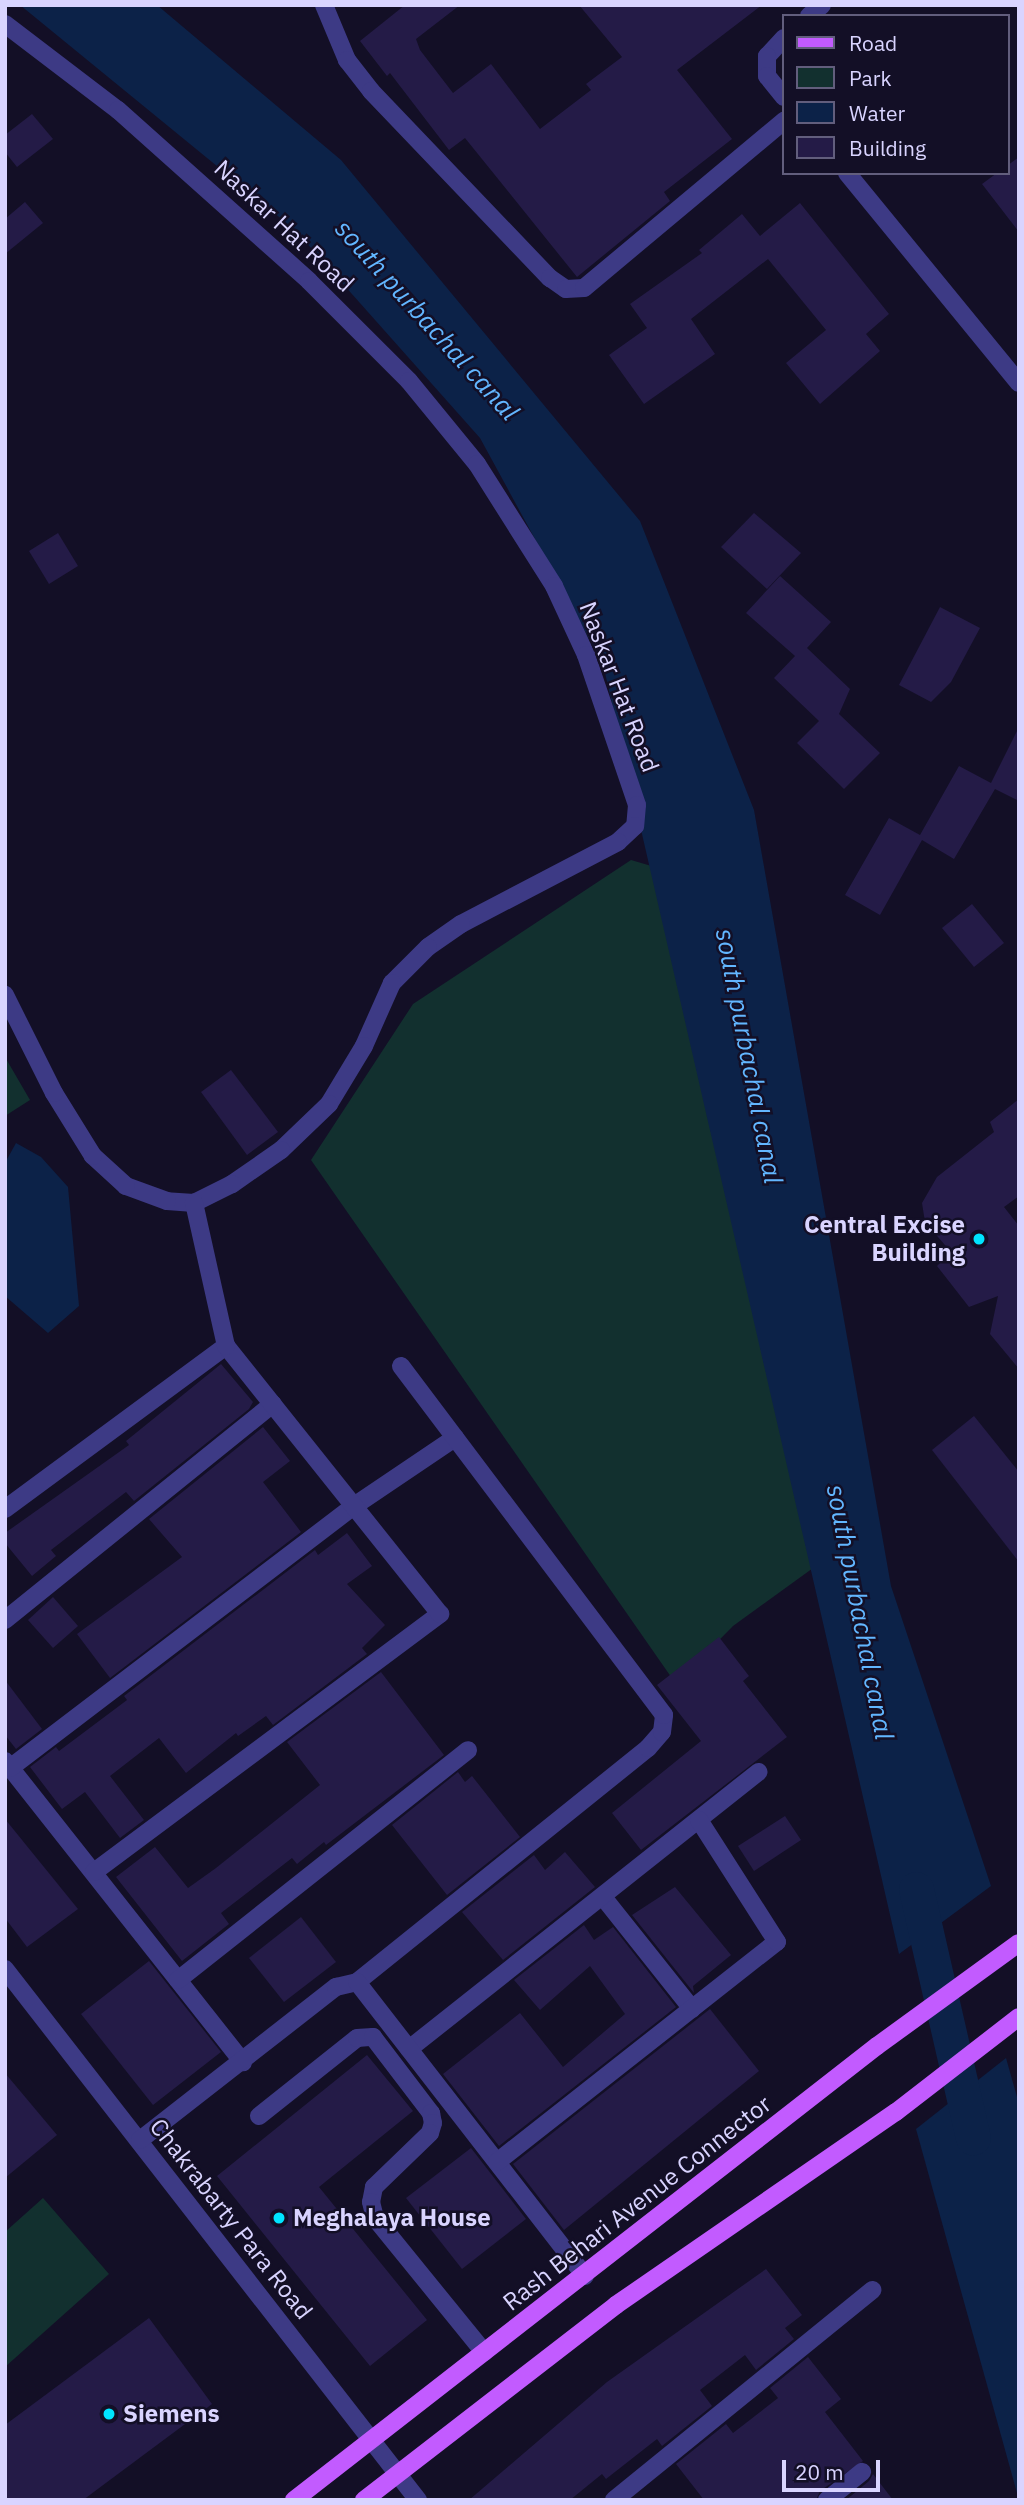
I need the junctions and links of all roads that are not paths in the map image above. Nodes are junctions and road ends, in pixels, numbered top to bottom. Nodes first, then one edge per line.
1 (324, 5) edge
2 (5, 24) edge
3 (782, 40) edge
4 (782, 95) edge
5 (782, 123) edge
6 (849, 175) edge
7 (1019, 383) edge
8 (5, 995) edge
9 (194, 1203) junction
10 (226, 1346) junction
11 (401, 1366) dead end
12 (273, 1404) junction
13 (455, 1438) junction
14 (354, 1506) junction
15 (5, 1509) edge
16 (5, 1620) edge
17 (468, 1751) dead end
18 (8, 1764) edge
19 (758, 1772) dead end
20 (699, 1820) junction
21 (94, 1871) junction
22 (603, 1897) junction
23 (1015, 1946) edge
24 (5, 1969) edge
25 (178, 1980) junction
26 (357, 1982) junction
27 (692, 2009) junction
28 (1019, 2017) edge
29 (409, 2049) junction
30 (243, 2062) junction
31 (259, 2116) dead end
32 (139, 2140) junction
33 (497, 2162) junction
34 (585, 2276) junction
35 (872, 2290) dead end
36 (484, 2352) junction
37 (371, 2441) junction
38 (862, 2472) dead end
39 (398, 2474) junction
40 (294, 2500) edge
41 (364, 2500) edge
42 (418, 2500) edge
43 (614, 2500) edge
44 (827, 2500) edge

1 - 5 street
2 - 9 street, Naskar Hat Road
3 - 4 street
6 - 7 street
8 - 9 street
9 - 10 street
10 - 12 street
10 - 15 street
11 - 13 street
12 - 14 street
12 - 16 street
13 - 14 street
13 - 26 street
14 - 18 street
14 - 21 street
17 - 25 street
18 - 21 street
19 - 20 street
20 - 22 street
20 - 27 street
21 - 25 street
22 - 27 street
22 - 29 street
23 - 34 main road, Rash Behari Avenue Connector
24 - 32 street, Chakrabarty Para Road
25 - 30 street
26 - 29 street
26 - 30 street
27 - 33 street
28 - 39 main road
29 - 33 street
30 - 32 street
31 - 36 street
32 - 37 street, Chakrabarty Para Road
33 - 34 street
34 - 36 main road, Rash Behari Avenue Connector
35 - 43 street
36 - 37 main road, Rash Behari Avenue Connector
37 - 39 street, Chakrabarty Para Road
37 - 40 main road, Rash Behari Avenue Connector
38 - 44 street
39 - 41 main road
39 - 42 street, Chakrabarty Para Road

